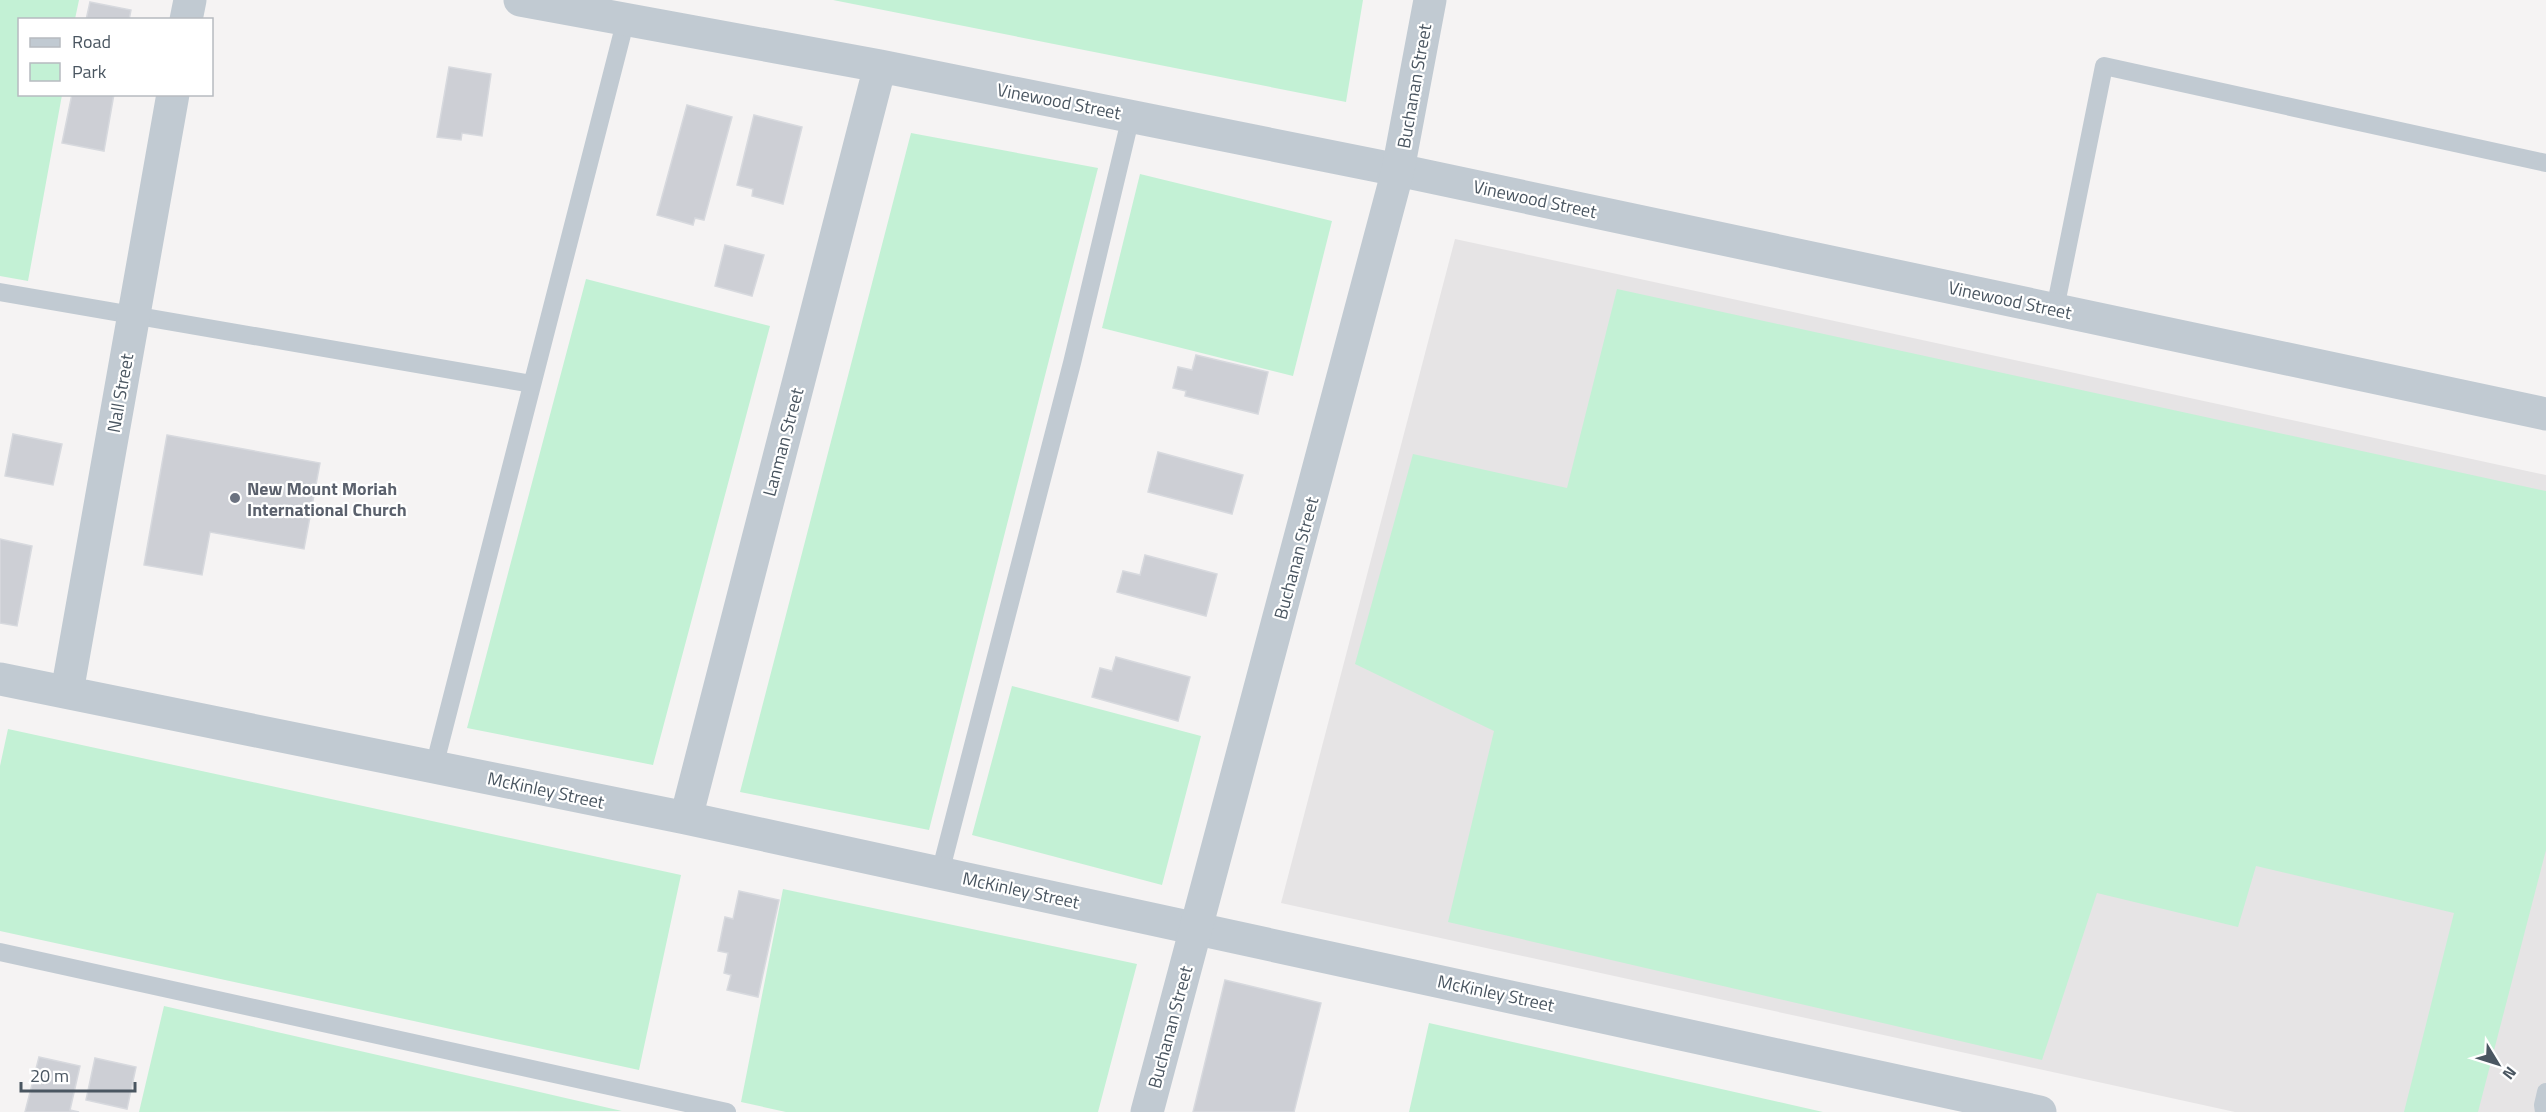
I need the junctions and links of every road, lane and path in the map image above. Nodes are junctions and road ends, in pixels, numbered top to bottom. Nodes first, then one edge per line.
1 (190, 0) edge
2 (520, 0) edge
3 (1430, 0) edge
4 (186, 18) edge
5 (626, 19) junction
6 (880, 66) junction
7 (173, 96) edge
8 (1131, 116) junction
9 (2546, 163) edge
10 (1398, 170) junction
11 (0, 292) edge
12 (2055, 309) junction
13 (134, 315) junction
14 (532, 384) junction
15 (2546, 414) edge
16 (0, 679) edge
17 (67, 692) junction
18 (434, 767) junction
19 (686, 818) junction
20 (940, 873) junction
21 (1197, 928) junction
22 (0, 952) edge
23 (2546, 1092) edge
24 (727, 1112) edge
25 (1147, 1112) edge
26 (2040, 1112) edge
27 (2544, 1112) edge

1 - 4 street
2 - 5 street, Vinewood Street
3 - 10 street, Buchanan Street
5 - 6 street, Vinewood Street
5 - 14 lane
6 - 8 street, Vinewood Street
6 - 19 street, Lanman Street
7 - 13 street, Nall Street
8 - 10 street, Vinewood Street
8 - 20 lane
9 - 12 lane
10 - 12 street, Vinewood Street
10 - 21 street, Buchanan Street
11 - 13 lane
12 - 15 street, Vinewood Street
13 - 14 lane
13 - 17 street, Nall Street
14 - 18 lane
16 - 17 street, McKinley Street
17 - 18 street, McKinley Street
18 - 19 street, McKinley Street
19 - 20 street, McKinley Street
20 - 21 street, McKinley Street
21 - 25 street, Buchanan Street
21 - 26 street, McKinley Street
22 - 24 lane
23 - 27 lane

